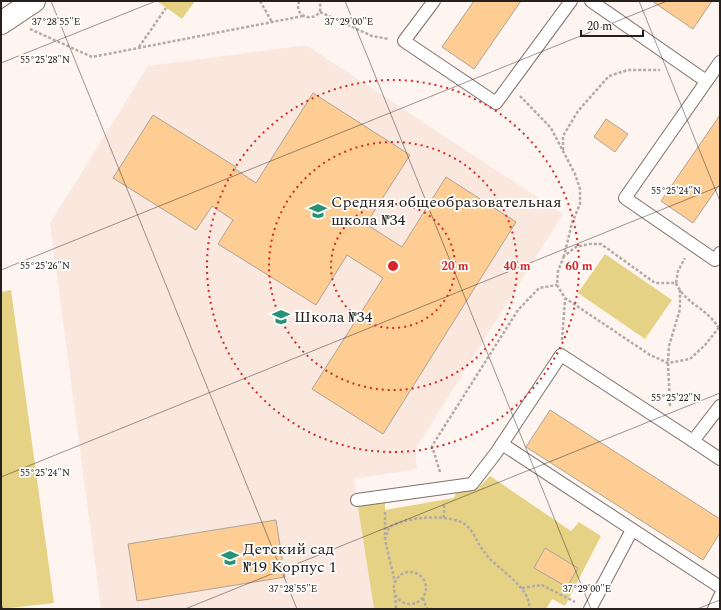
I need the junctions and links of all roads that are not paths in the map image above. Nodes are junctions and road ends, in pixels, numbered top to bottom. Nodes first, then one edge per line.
1 (34, 1) edge
2 (434, 1) edge
3 (570, 1) edge
4 (592, 1) edge
5 (6, 19) edge
6 (720, 62) edge
7 (706, 81) junction
8 (720, 253) edge
9 (720, 406) edge
10 (694, 441) junction
11 (502, 444) junction
12 (720, 459) edge
13 (357, 500) dead end
14 (632, 530) junction
15 (720, 587) edge
16 (720, 596) edge
17 (590, 609) edge
18 (714, 609) edge

1 - 5 street
2 - 3 lane
4 - 7 lane
6 - 7 lane
7 - 8 lane
9 - 10 lane
10 - 11 lane
10 - 12 lane
11 - 13 lane
11 - 14 lane
14 - 15 lane
14 - 17 lane
16 - 18 lane

